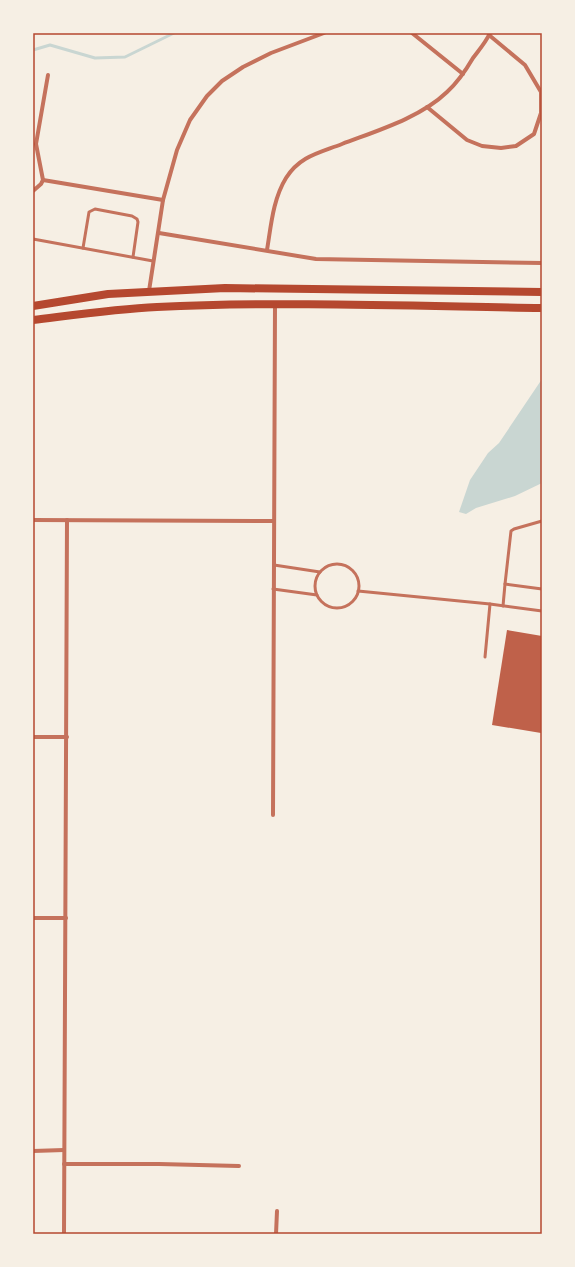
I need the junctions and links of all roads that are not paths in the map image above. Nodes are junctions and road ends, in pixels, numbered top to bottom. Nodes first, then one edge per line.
1 (324, 33) edge
2 (412, 33) edge
3 (489, 34) edge
4 (463, 74) junction
5 (48, 75) dead end
6 (427, 107) junction
7 (43, 180) junction
8 (33, 191) edge
9 (163, 200) junction
10 (158, 233) junction
11 (33, 239) edge
12 (83, 248) junction
13 (267, 250) junction
14 (133, 257) junction
15 (153, 261) junction
16 (542, 263) edge
17 (149, 291) junction
18 (542, 292) edge
19 (275, 304) junction
20 (33, 306) edge
21 (542, 308) edge
22 (33, 320) edge
23 (33, 520) edge
24 (67, 520) junction
25 (542, 520) edge
26 (274, 521) junction
27 (274, 565) junction
28 (320, 572) junction
29 (505, 584) junction
30 (273, 589) junction
31 (542, 589) edge
32 (358, 591) junction
33 (317, 595) junction
34 (490, 604) junction
35 (503, 606) junction
36 (542, 611) edge
37 (485, 657) dead end
38 (33, 737) edge
39 (67, 737) junction
40 (273, 815) dead end
41 (33, 918) edge
42 (66, 918) junction
43 (64, 1150) junction
44 (33, 1151) edge
45 (64, 1164) junction
46 (239, 1166) dead end
47 (277, 1211) dead end
48 (64, 1234) edge
49 (276, 1234) edge

1 - 9 street
2 - 4 street
3 - 4 street
3 - 6 street
4 - 6 street
5 - 7 street
6 - 13 street
7 - 8 street
7 - 9 street
9 - 10 street
10 - 13 street
10 - 15 street
11 - 12 lane
12 - 14 lane
12 - 14 lane
13 - 16 street
14 - 15 lane
15 - 17 street
17 - 18 main road
17 - 20 main road
19 - 21 main road
19 - 22 main road
19 - 26 street
23 - 24 street
24 - 26 street
24 - 39 street
25 - 29 lane
26 - 27 street
27 - 28 lane
27 - 30 street
28 - 32 lane
28 - 33 lane
29 - 31 lane
29 - 35 lane
30 - 33 lane
30 - 40 street
32 - 33 lane
32 - 34 lane
34 - 35 lane
34 - 37 lane
35 - 36 lane
38 - 39 street
39 - 42 street
41 - 42 street
42 - 43 street
43 - 44 street
43 - 45 street
45 - 46 street
45 - 48 street
47 - 49 street

